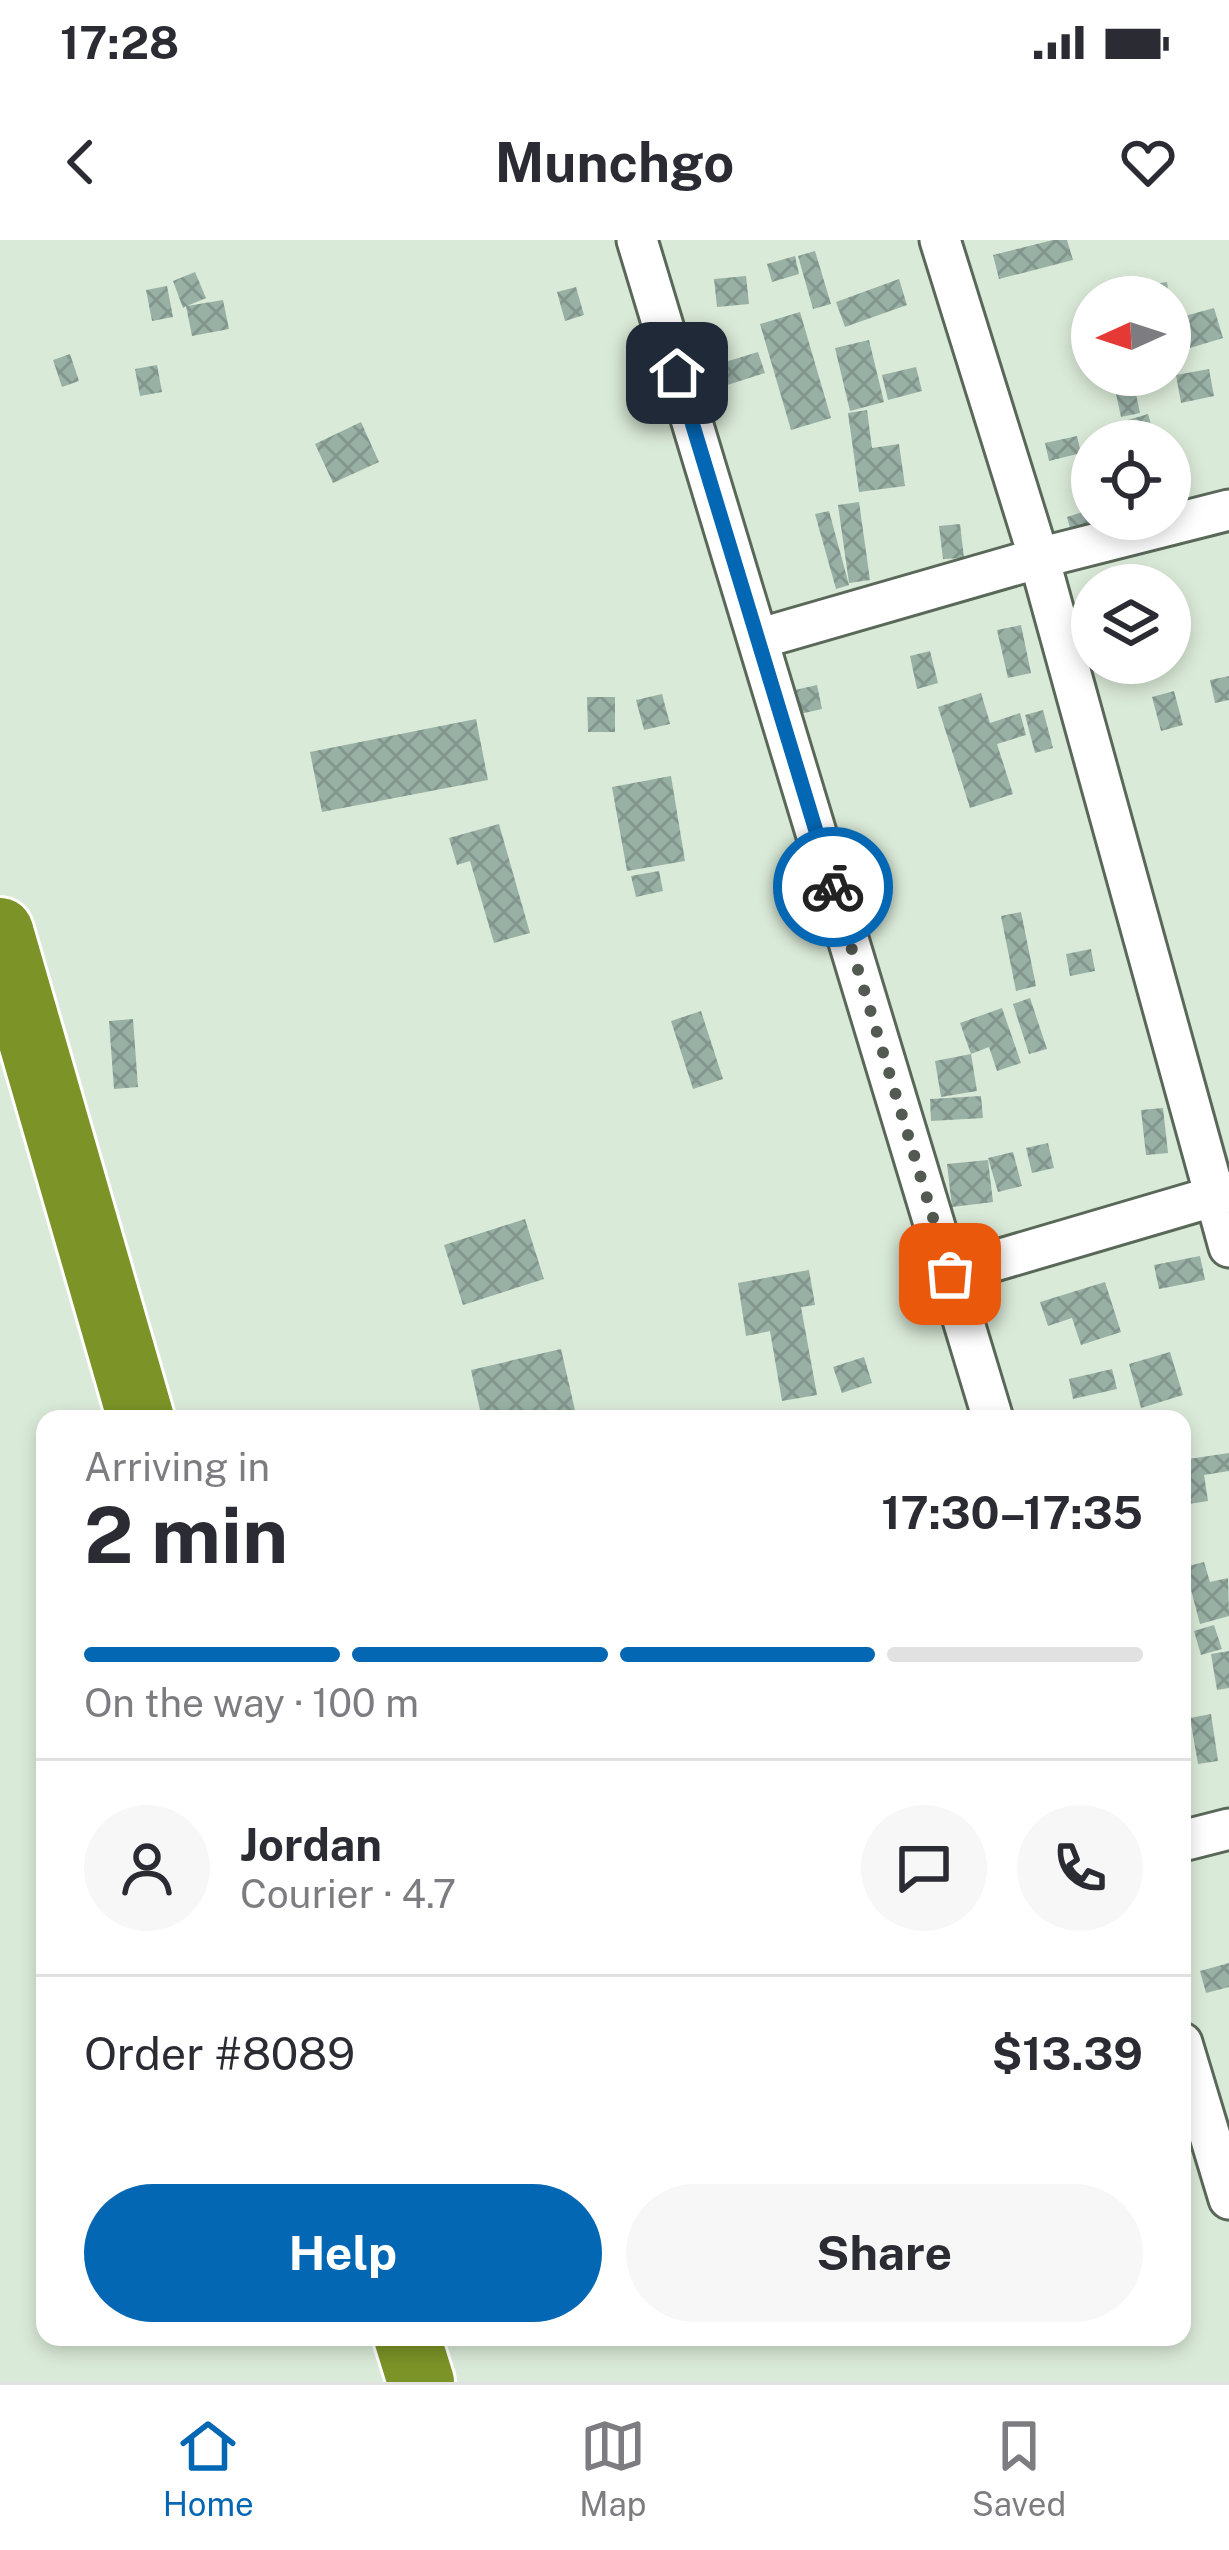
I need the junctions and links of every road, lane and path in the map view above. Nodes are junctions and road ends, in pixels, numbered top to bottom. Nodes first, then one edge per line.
1 (638, 240) edge
2 (940, 240) edge
3 (1229, 509) edge
4 (1039, 558) junction
5 (758, 639) junction
6 (0, 931) edge
7 (1221, 1194) edge
8 (1229, 1247) edge
9 (950, 1274) junction
10 (138, 1410) edge
11 (991, 1410) edge
12 (1229, 1829) edge
13 (1191, 1839) edge
14 (1191, 2073) edge
15 (1229, 2199) edge
16 (410, 2346) edge
17 (421, 2382) edge

1 - 5 street
2 - 4 street
3 - 4 street
4 - 5 street
4 - 7 street
5 - 9 street
6 - 10 highway
7 - 8 street
7 - 9 street
9 - 11 street
12 - 13 street
14 - 15 street
16 - 17 highway

